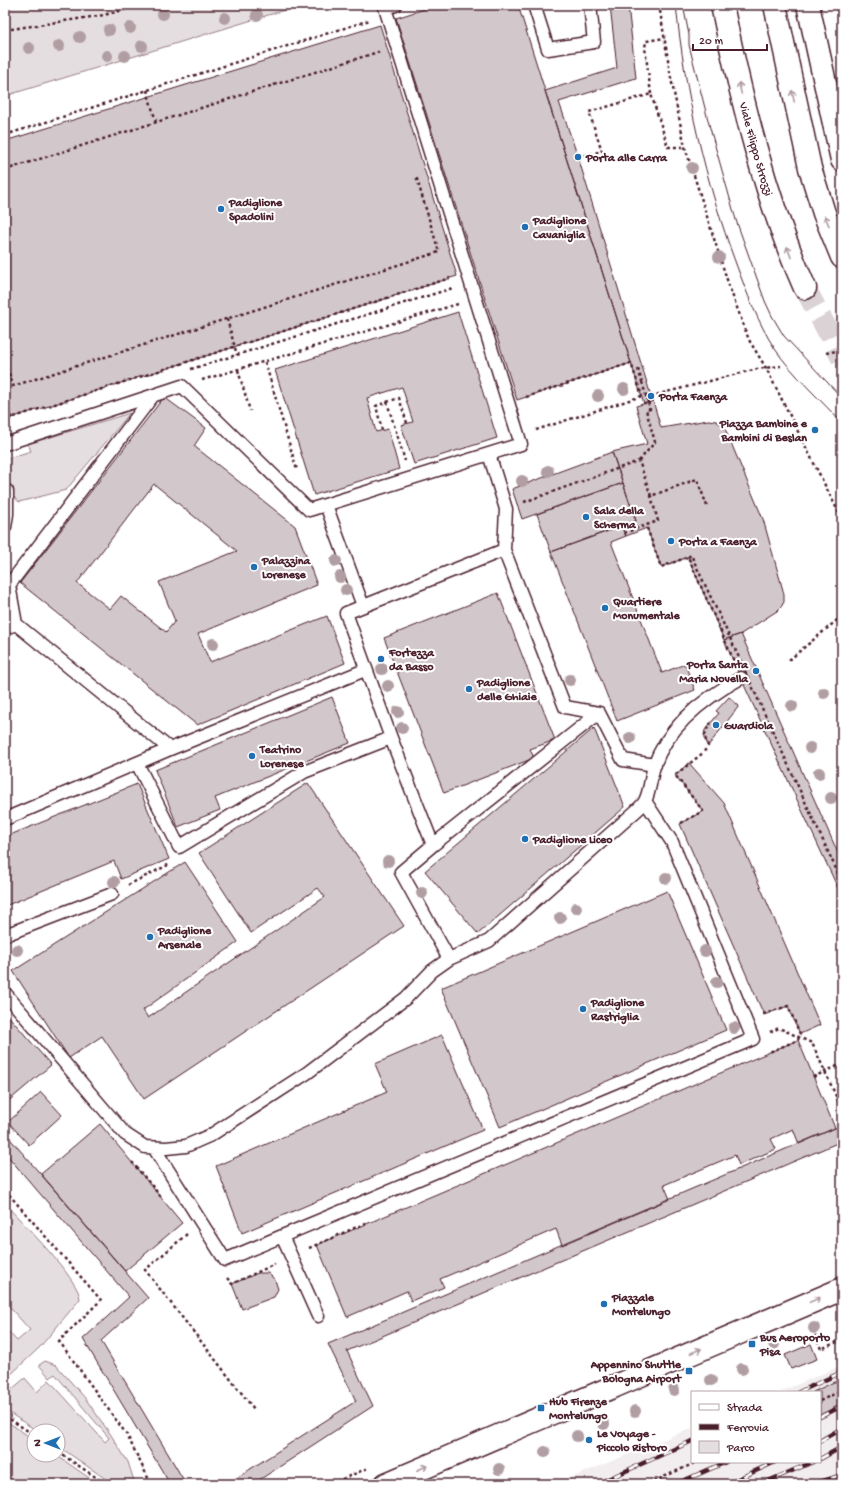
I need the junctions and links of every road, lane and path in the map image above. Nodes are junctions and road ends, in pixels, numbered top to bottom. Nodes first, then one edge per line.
1 (143, 5) edge
2 (396, 5) edge
3 (534, 5) edge
4 (590, 5) edge
5 (659, 5) edge
6 (722, 5) edge
7 (775, 5) edge
8 (808, 5) edge
9 (133, 7) edge
10 (387, 14) junction
11 (5, 30) edge
12 (664, 38) junction
13 (380, 60) dead end
14 (147, 90) junction
15 (651, 94) junction
16 (156, 122) junction
17 (5, 135) edge
18 (685, 147) junction
19 (578, 157) dead end
20 (842, 160) edge
21 (5, 170) edge
22 (414, 171) dead end
23 (842, 257) edge
24 (457, 276) dead end
25 (805, 288) tunnel mouth
26 (476, 298) junction
27 (462, 303) junction
28 (227, 319) junction
29 (235, 346) junction
30 (842, 350) edge
31 (826, 353) dead end
32 (5, 362) edge
33 (265, 362) junction
34 (781, 366) dead end
35 (766, 368) junction
36 (238, 370) junction
37 (638, 370) dead end
38 (182, 386) junction
39 (642, 396) junction
40 (152, 397) junction
41 (5, 398) edge
42 (524, 398) dead end
43 (387, 402) junction
44 (250, 411) dead end
45 (407, 423) dead end
46 (382, 430) dead end
47 (519, 435) junction
48 (5, 444) edge
49 (489, 454) junction
50 (639, 461) junction
51 (298, 473) dead end
52 (410, 479) junction
53 (6, 491) dead end
54 (650, 496) junction
55 (517, 504) dead end
56 (326, 505) junction
57 (707, 506) dead end
58 (842, 519) edge
59 (5, 527) edge
60 (647, 528) dead end
61 (624, 533) dead end
62 (504, 550) junction
63 (688, 557) junction
64 (363, 606) junction
65 (842, 616) edge
66 (10, 626) edge
67 (789, 660) dead end
68 (366, 670) junction
69 (741, 678) joint
70 (599, 713) junction
71 (714, 719) dead end
72 (391, 738) junction
73 (170, 749) junction
74 (138, 763) junction
75 (655, 765) junction
76 (645, 801) junction
77 (5, 819) edge
78 (680, 824) dead end
79 (433, 845) junction
80 (179, 847) junction
81 (842, 882) edge
82 (112, 894) joint
83 (5, 935) edge
84 (449, 959) junction
85 (5, 993) edge
86 (761, 1008) dead end
87 (799, 1037) junction
88 (752, 1039) junction
89 (761, 1056) dead end
90 (842, 1064) edge
91 (813, 1077) dead end
92 (841, 1108) edge
93 (154, 1148) junction
94 (129, 1159) dead end
95 (5, 1190) edge
96 (162, 1200) dead end
97 (201, 1222) junction
98 (368, 1223) dead end
99 (282, 1236) junction
100 (292, 1257) junction
101 (222, 1272) dead end
102 (842, 1289) edge
103 (318, 1316) dead end
104 (815, 1335) dead end
105 (842, 1340) edge
106 (842, 1390) edge
107 (821, 1400) edge
108 (254, 1409) dead end
109 (5, 1416) edge
110 (26, 1430) edge
111 (66, 1457) edge
112 (695, 1463) edge
113 (106, 1484) edge
114 (151, 1484) edge
115 (386, 1484) edge
116 (648, 1484) edge

1 - 9 path
2 - 10 lane
3 - 4 lane
5 - 12 path
25 -> 6 street, Viale Filippo Strozzi
23 -> 7 street
8 - 20 street
9 - 11 path
10 - 14 path
10 - 26 lane
12 - 15 path
12 - 18 path
13 - 16 path
14 - 16 path
14 - 17 path
15 - 18 path
15 - 19 path
16 - 21 path
18 - 35 path
22 - 28 path
24 - 29 path
26 - 27 path
26 - 47 lane
27 - 29 path
27 - 33 path
28 - 29 path
28 - 32 path
29 - 41 path
30 - 31 path
33 - 36 path
33 - 51 path
34 - 35 path
35 - 39 path
35 - 58 path
36 - 38 path
36 - 44 path
37 - 50 path, bridge
38 - 40 lane
38 - 56 lane
39 - 42 path
39 - 47 path
40 - 48 lane
40 - 66 lane
43 - 45 path
43 - 46 path
43 - 52 path
47 - 49 lane
49 - 52 lane
49 - 62 lane
50 - 54 path
50 - 55 path
52 - 56 lane
53 - 59 lane
54 - 57 path
54 - 61 path
56 - 64 lane
60 - 63 path
62 - 64 lane
62 - 70 lane
63 - 69 path
63 - 81 path, bridge
64 - 68 lane
65 - 67 path
66 - 73 lane
68 - 72 lane
68 - 73 lane
69 - 75 lane
70 - 75 lane
70 - 79 lane
71 - 78 path
72 - 79 lane
72 - 80 lane
73 - 74 lane
74 - 77 lane
74 - 80 lane
75 - 76 lane
76 - 84 lane
76 - 88 lane
79 - 84 lane
80 - 82 path
82 - 83 lane
84 - 93 lane
85 - 93 lane
86 - 87 path
87 - 88 path
87 - 89 path
87 - 92 path
88 - 99 lane
90 - 91 path, bridge
93 - 97 lane
94 - 96 path
95 - 114 path
97 - 99 lane
97 - 108 path
98 - 100 path
99 - 100 lane
100 - 101 path
100 - 103 lane
115 -> 102 street
104 - 105 path
106 - 107 path
109 - 110 path
111 - 113 path
112 - 116 path

